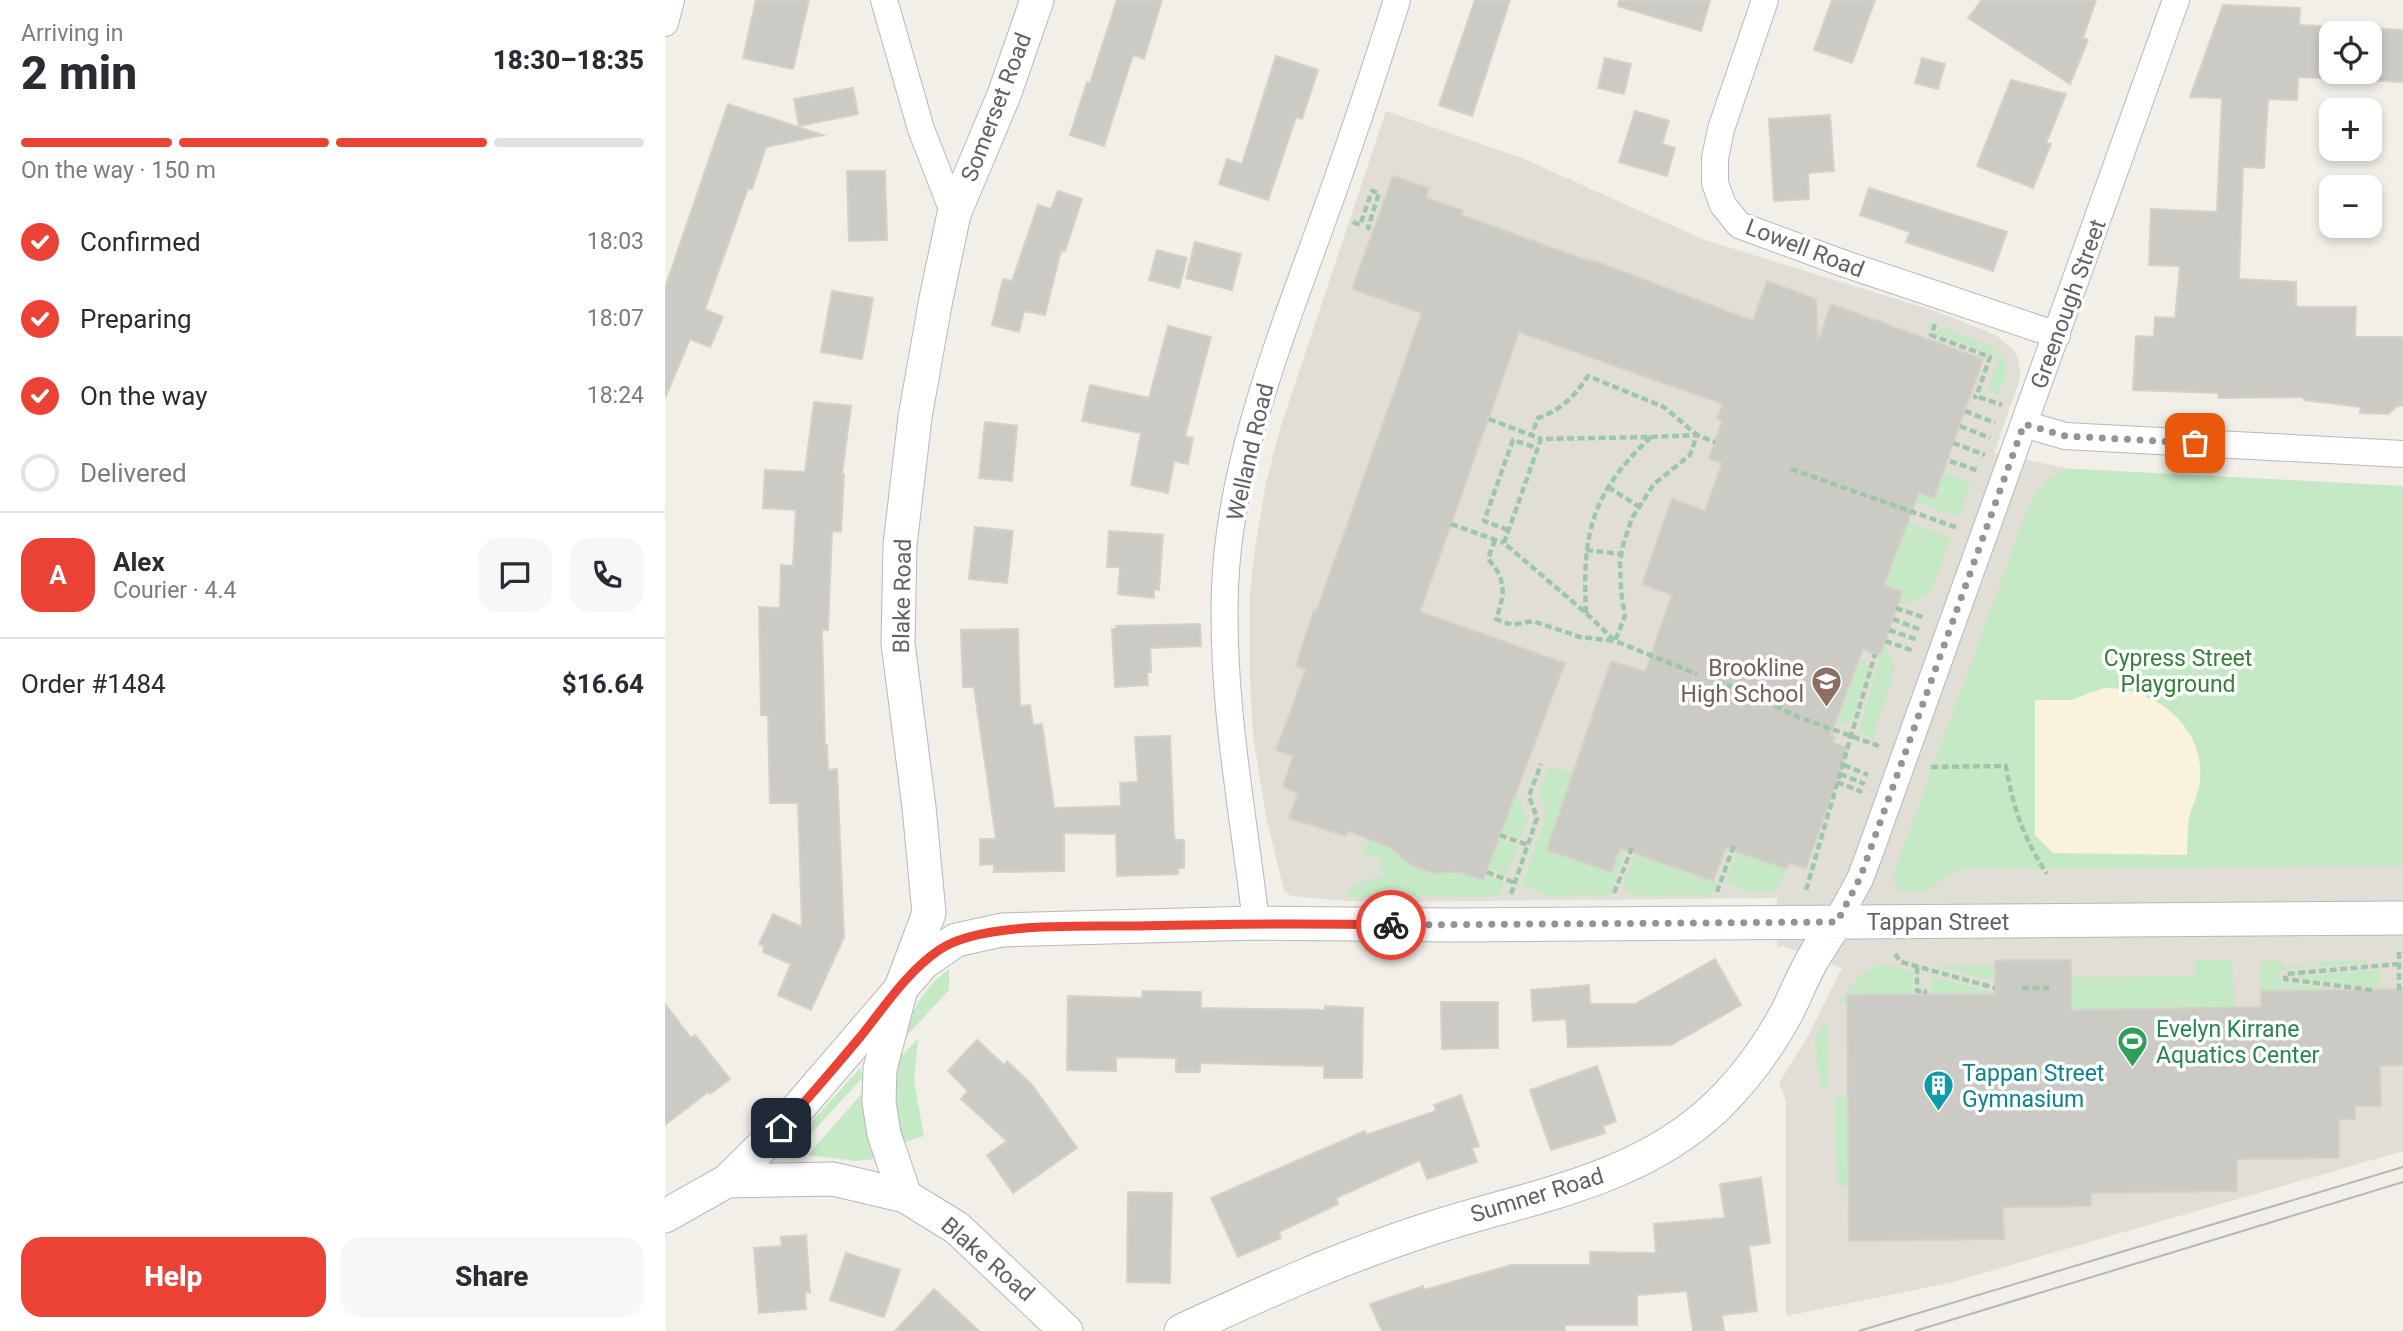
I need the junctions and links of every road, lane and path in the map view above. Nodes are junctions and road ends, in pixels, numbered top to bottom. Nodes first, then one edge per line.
1 (670, 0) edge
2 (884, 0) edge
3 (1037, 0) edge
4 (1397, 0) edge
5 (1765, 0) edge
6 (2176, 0) edge
7 (665, 23) edge
8 (954, 214) junction
9 (1349, 220) dead end
10 (1360, 225) junction
11 (1937, 320) dead end
12 (2057, 335) junction
13 (1973, 396) dead end
14 (1979, 397) dead end
15 (1995, 402) dead end
16 (1965, 411) dead end
17 (1489, 419) dead end
18 (1989, 421) dead end
19 (2024, 424) junction
20 (1960, 426) dead end
21 (1697, 435) junction
22 (1983, 435) dead end
23 (1531, 436) junction
24 (1651, 437) junction
25 (1541, 439) junction
26 (1715, 442) dead end
27 (1953, 443) dead end
28 (1538, 449) junction
29 (1978, 452) dead end
30 (2403, 454) edge
31 (1950, 461) dead end
32 (1972, 468) dead end
33 (1791, 469) dead end
34 (1608, 487) junction
35 (1638, 506) junction
36 (1451, 524) dead end
37 (1961, 529) dead end
38 (1509, 530) junction
39 (1495, 540) junction
40 (1504, 543) junction
41 (1585, 550) junction
42 (1621, 554) junction
43 (1896, 608) dead end
44 (1585, 613) junction
45 (1893, 619) dead end
46 (1928, 619) dead end
47 (1889, 630) dead end
48 (1923, 631) dead end
49 (1615, 641) junction
50 (1885, 641) dead end
51 (1919, 641) dead end
52 (1915, 652) dead end
53 (1875, 654) dead end
54 (1697, 674) dead end
55 (1717, 681) dead end
56 (1852, 736) junction
57 (1872, 744) dead end
58 (1541, 764) dead end
59 (1843, 765) junction
60 (1928, 767) dead end
61 (1860, 771) dead end
62 (1840, 774) junction
63 (1857, 780) dead end
64 (1837, 782) junction
65 (1863, 792) dead end
66 (1500, 835) dead end
67 (1528, 845) junction
68 (1734, 845) dead end
69 (1632, 848) dead end
70 (1487, 872) dead end
71 (2047, 874) dead end
72 (1515, 883) junction
73 (1804, 897) dead end
74 (1715, 900) dead end
75 (1508, 901) dead end
76 (1611, 901) dead end
77 (2403, 918) edge
78 (1837, 922) junction
79 (1256, 923) junction
80 (1888, 946) dead end
81 (2399, 952) dead end
82 (2399, 964) junction
83 (1917, 967) junction
84 (902, 985) junction
85 (1995, 988) dead end
86 (2022, 988) dead end
87 (2049, 988) dead end
88 (2372, 990) dead end
89 (2399, 990) dead end
90 (1925, 994) dead end
91 (727, 1181) junction
92 (905, 1196) junction
93 (665, 1216) edge
94 (1066, 1331) edge
95 (1181, 1331) edge

1 - 7 street
2 - 8 street
3 - 8 street, Somerset Road
4 - 79 street, Welland Road
5 - 12 street, Lowell Road
6 - 12 street, Greenough Street
8 - 84 street, Blake Road
9 - 10 path
10 - 10 path
11 - 13 path
12 - 19 street, Greenough Street
14 - 15 path
16 - 18 path
17 - 23 path
19 - 30 street
19 - 78 street, Greenough Street
20 - 22 path
21 - 23 path
21 - 24 path
21 - 26 path
21 - 35 path
23 - 25 path
24 - 25 path
24 - 34 path
25 - 28 path
27 - 29 path
28 - 38 path
28 - 38 path
31 - 32 path
33 - 37 path
34 - 35 path
34 - 41 path
35 - 42 path
36 - 39 path
38 - 40 path
39 - 40 path
39 - 49 path
40 - 44 path
41 - 42 path
41 - 44 path
42 - 49 path
43 - 46 path
44 - 49 path
45 - 48 path
47 - 51 path
49 - 54 path
50 - 52 path
53 - 56 path
55 - 56 path
56 - 57 path
56 - 59 path
58 - 67 path
59 - 61 path
59 - 62 path
60 - 71 path
62 - 63 path
62 - 64 path
64 - 65 path
64 - 73 path
66 - 67 path
67 - 72 path
68 - 74 path
69 - 76 path
70 - 72 path
72 - 75 path
77 - 78 street, Tappan Street
78 - 79 street, Tappan Street
78 - 95 street, Sumner Road
79 - 84 street, Tappan Street
80 - 83 path
81 - 82 path
82 - 88 path
82 - 89 path
83 - 85 path
83 - 90 path
84 - 91 street, Tappan Street
84 - 92 street, Blake Road
86 - 87 path
91 - 92 street, Blake Road
91 - 93 street, Tappan Street
92 - 94 street, Blake Road

